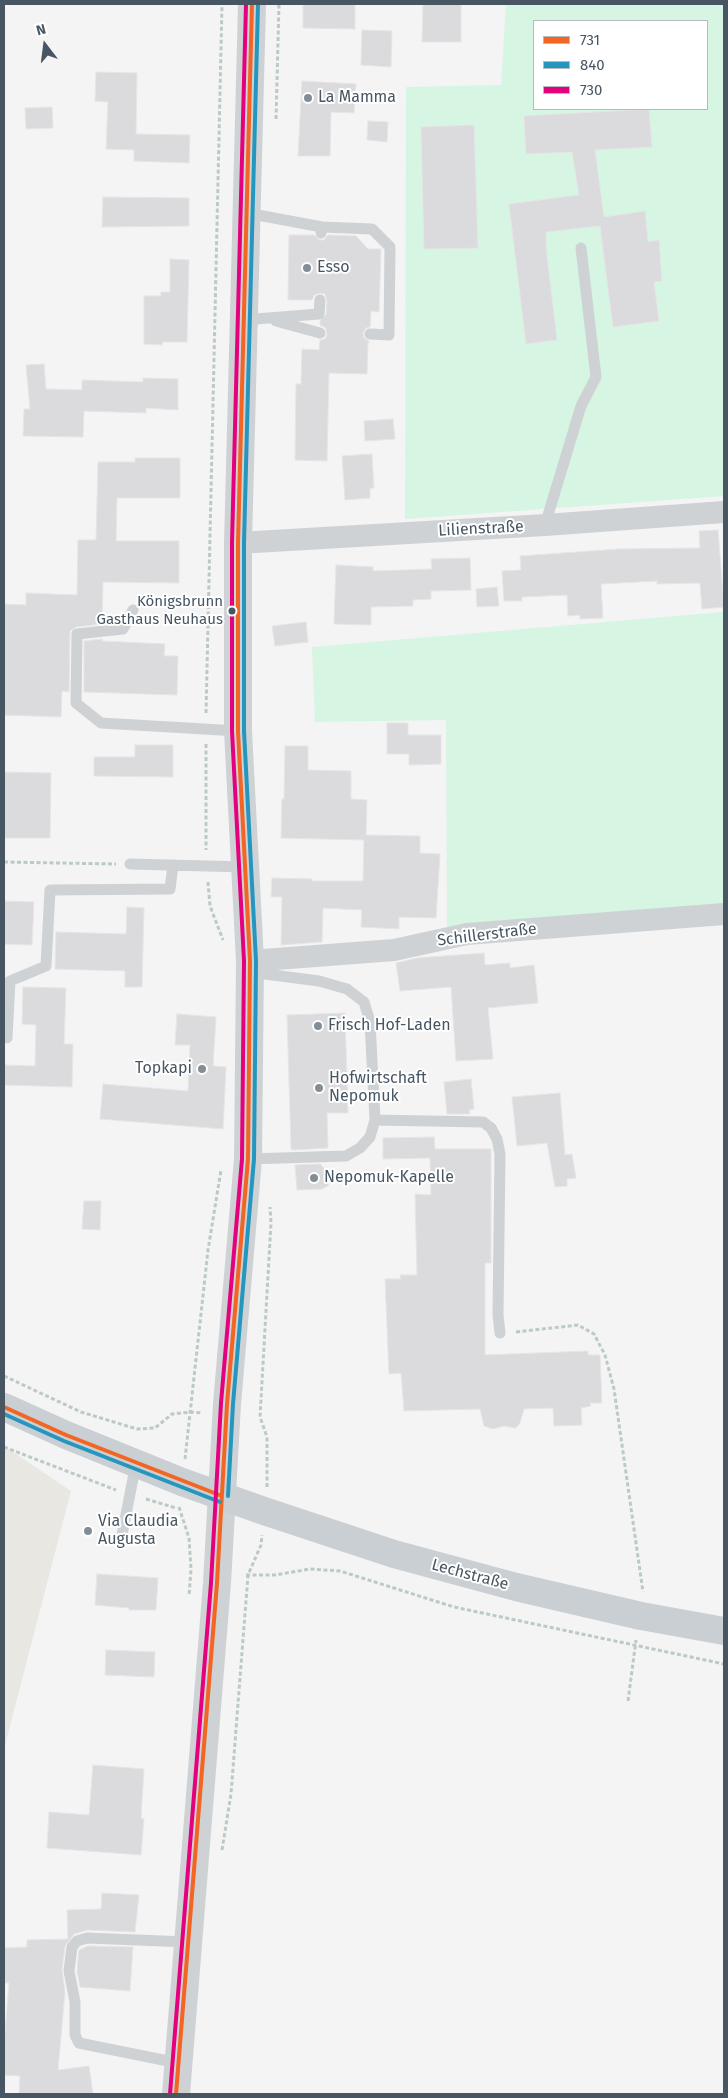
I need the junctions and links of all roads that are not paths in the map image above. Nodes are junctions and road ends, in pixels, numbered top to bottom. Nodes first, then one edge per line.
1 (252, 4) edge
2 (246, 212) junction
3 (581, 248) dead end
4 (320, 300) dead end
5 (256, 320) junction
6 (320, 333) dead end
7 (370, 334) dead end
8 (724, 512) edge
9 (545, 525) junction
10 (238, 543) junction
11 (133, 610) dead end
12 (238, 731) junction
13 (130, 864) road end
14 (173, 865) junction
15 (245, 867) junction
16 (724, 914) edge
17 (250, 969) junction
18 (7, 1038) dead end
19 (375, 1120) junction
20 (248, 1160) junction
21 (500, 1333) road end
22 (4, 1407) edge
23 (136, 1463) junction
24 (222, 1496) junction
25 (122, 1535) dead end
26 (724, 1631) edge
27 (188, 1942) junction
28 (178, 2063) junction
29 (176, 2094) edge

1 - 2 street
2 - 5 street
2 - 7 lane
3 - 9 lane
4 - 5 lane
5 - 6 lane
5 - 10 street
8 - 9 street, Lilienstraße
9 - 10 street, Lilienstraße
10 - 12 street
11 - 12 lane
12 - 15 street
13 - 14 lane
14 - 15 lane
14 - 18 lane
15 - 17 street
16 - 17 street, Schillerstraße
17 - 19 lane
17 - 20 street
19 - 20 lane
19 - 21 lane
20 - 24 street
22 - 23 main road, Lechstraße
23 - 24 main road, Lechstraße
23 - 25 lane
24 - 26 main road, Lechstraße
24 - 27 street
27 - 28 street
27 - 28 lane
28 - 29 street

